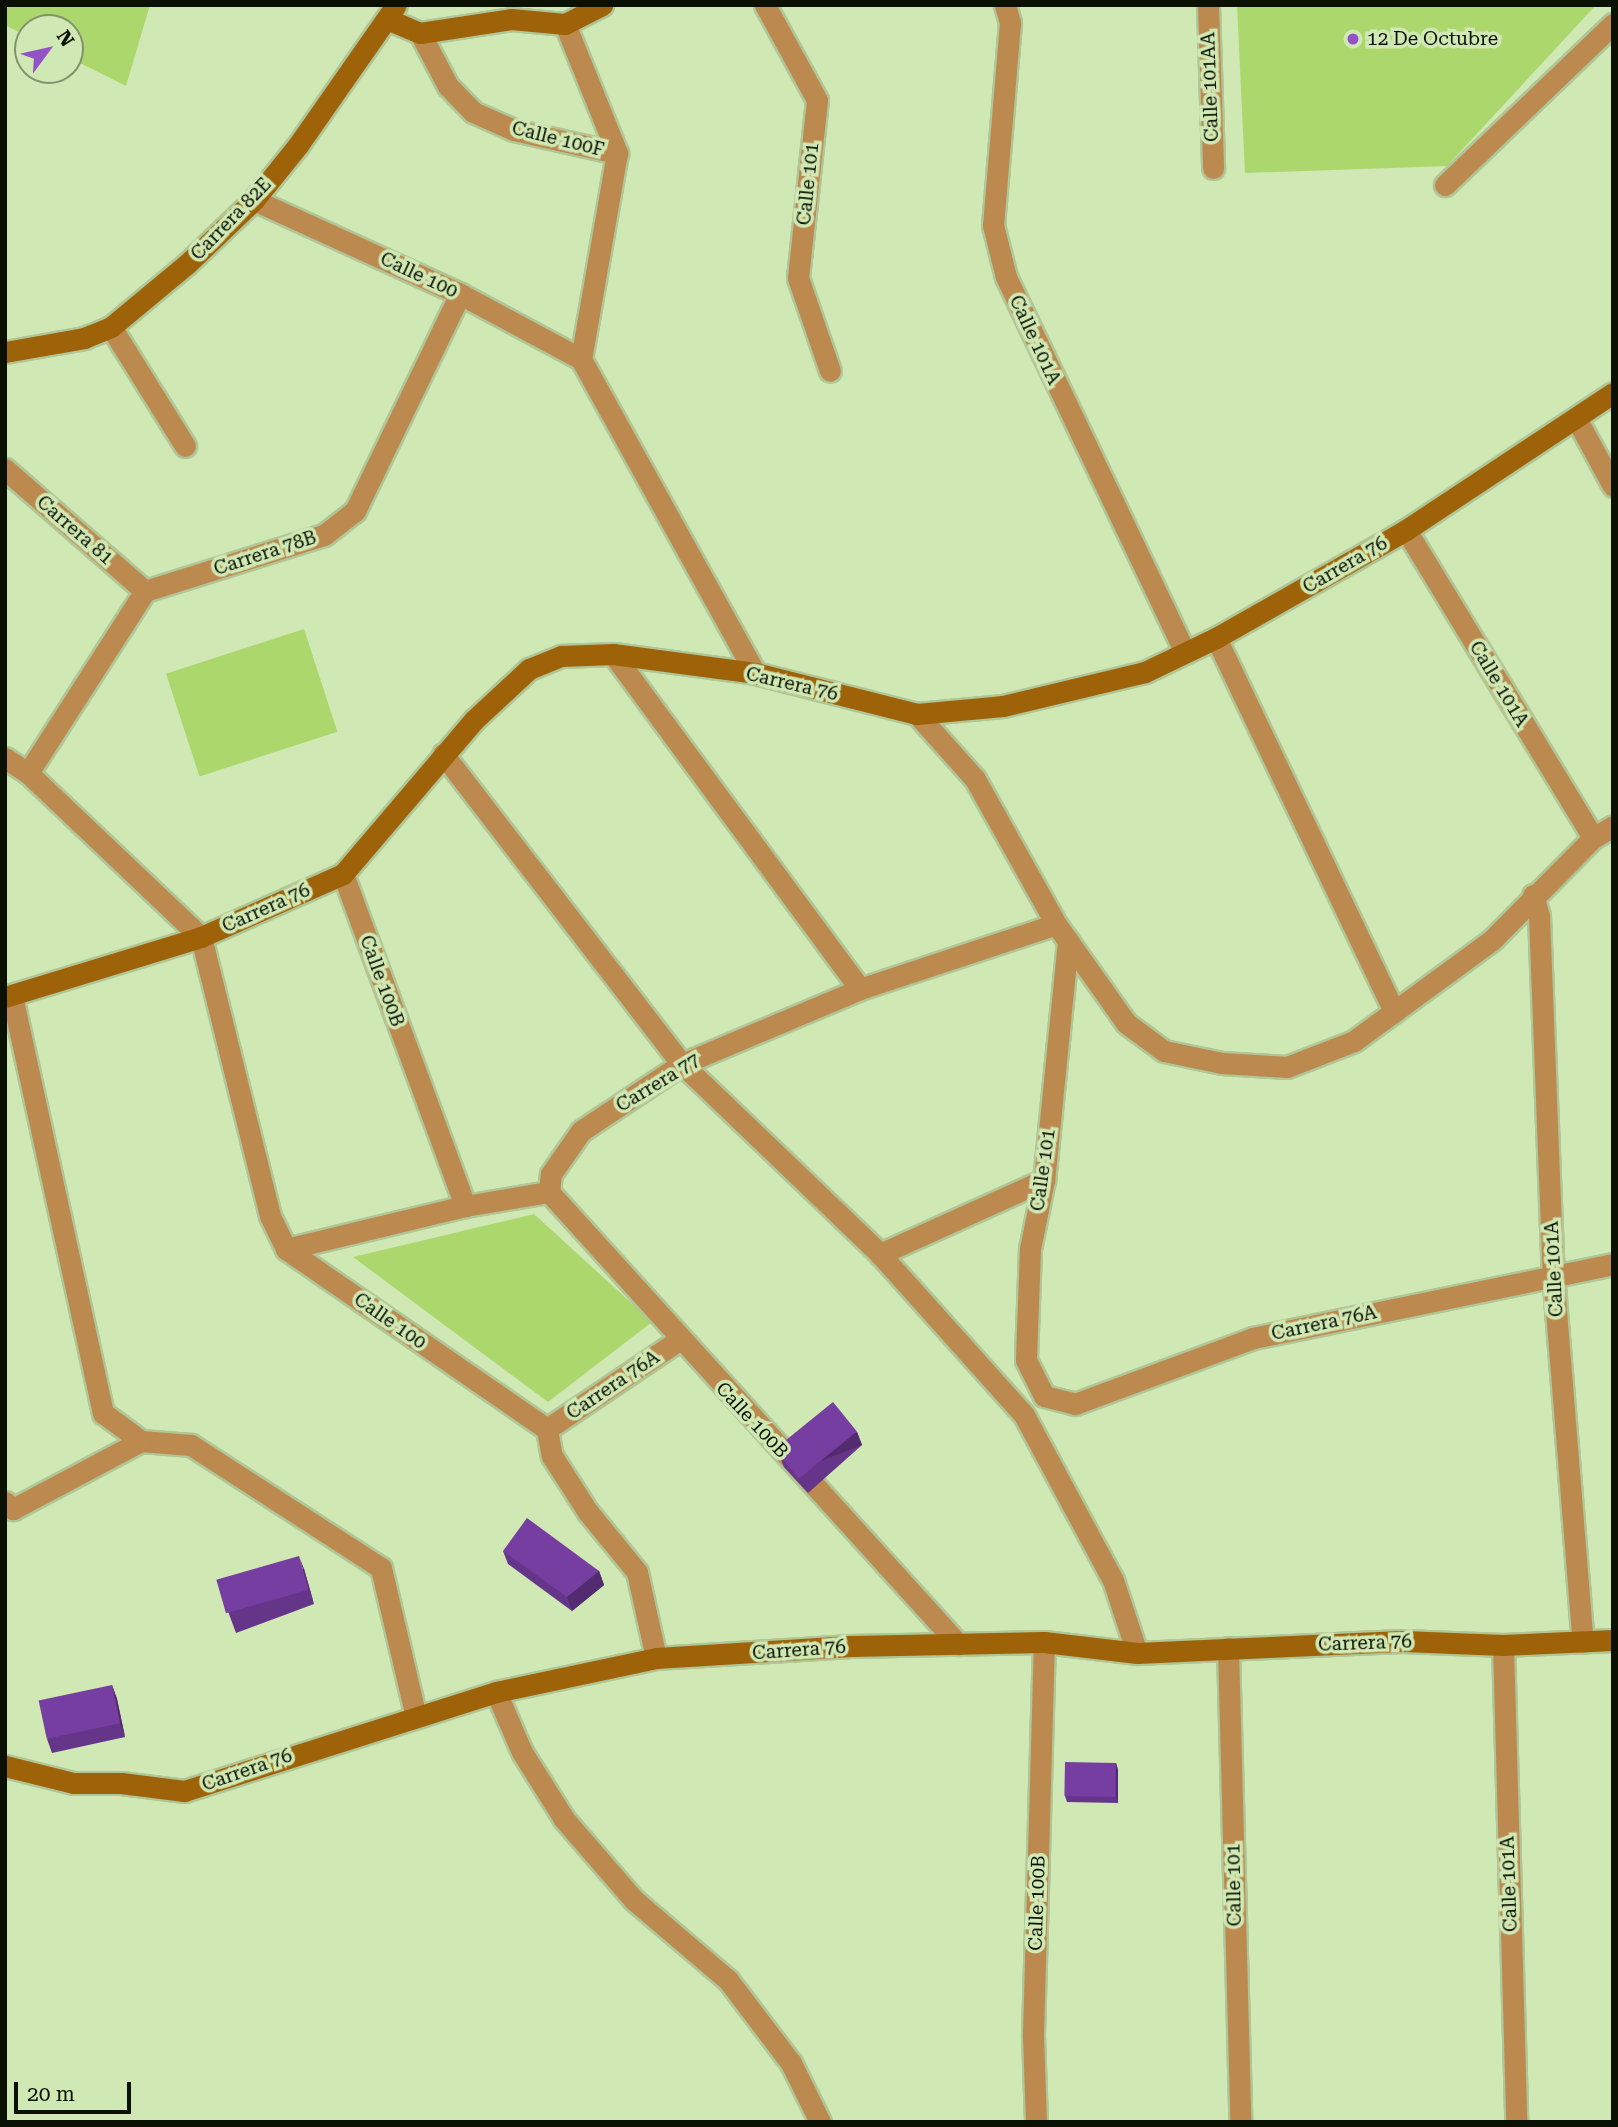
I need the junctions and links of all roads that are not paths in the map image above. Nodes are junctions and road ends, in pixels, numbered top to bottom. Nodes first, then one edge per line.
1 (602, 5) edge
2 (765, 5) edge
3 (1005, 5) edge
4 (1208, 5) edge
5 (391, 12) edge
6 (565, 24) junction
7 (1613, 24) edge
8 (420, 33) junction
9 (617, 153) junction
10 (1213, 168) dead end
11 (1445, 185) dead end
12 (254, 200) junction
13 (460, 294) junction
14 (111, 327) junction
15 (5, 352) edge
16 (581, 359) junction
17 (830, 371) dead end
18 (1613, 393) edge
19 (1577, 420) junction
20 (185, 446) dead end
21 (5, 469) edge
22 (1613, 486) edge
23 (1406, 530) junction
24 (145, 591) junction
25 (1216, 638) junction
26 (1184, 651) junction
27 (613, 654) junction
28 (755, 673) junction
29 (917, 714) junction
30 (443, 754) junction
31 (5, 758) edge
32 (28, 773) junction
33 (1613, 826) edge
34 (1593, 838) junction
35 (343, 874) junction
36 (1533, 895) junction
37 (1062, 932) junction
38 (201, 937) junction
39 (860, 989) junction
40 (8, 996) edge
41 (1394, 1012) junction
42 (682, 1064) junction
43 (1044, 1180) junction
44 (549, 1192) junction
45 (465, 1206) junction
46 (286, 1249) junction
47 (880, 1254) junction
48 (1613, 1264) edge
49 (1553, 1273) junction
50 (679, 1340) junction
51 (1044, 1396) joint
52 (547, 1429) junction
53 (141, 1441) junction
54 (9, 1506) edge
55 (1613, 1640) edge
56 (1044, 1642) junction
57 (1583, 1642) junction
58 (958, 1644) junction
59 (1503, 1645) junction
60 (1228, 1648) junction
61 (1137, 1653) junction
62 (656, 1658) junction
63 (496, 1692) junction
64 (416, 1717) junction
65 (5, 1766) edge
66 (820, 2122) edge
67 (1036, 2122) edge
68 (1240, 2122) edge
69 (1516, 2122) edge

1 - 6 street
2 - 17 street, Calle 101
3 - 26 street, Calle 101A
4 - 10 street, Calle 101AA
5 - 8 street
5 - 12 street, Carrera 82E
6 - 8 street
6 - 9 street
7 - 11 street
8 - 9 street, Calle 100F
9 - 16 street
12 - 13 street, Calle 100
12 - 14 street, Carrera 82E
13 - 16 street, Calle 100
13 - 24 street, Carrera 78B
14 - 15 street, Carrera 82E
14 - 20 street
16 - 28 street
18 - 19 street, Carrera 76
19 - 22 street
19 - 23 street, Carrera 76
21 - 24 street, Carrera 81
23 - 25 street, Carrera 76
23 - 34 street, Calle 101A
24 - 32 street
25 - 26 street, Carrera 76
25 - 41 street
26 - 29 street, Carrera 76
27 - 28 street, Carrera 76
27 - 30 street, Carrera 76
27 - 39 street
28 - 29 street, Carrera 76
29 - 37 street
30 - 35 street, Carrera 76
30 - 42 street
31 - 32 street
32 - 38 street
33 - 34 street
34 - 36 street
35 - 38 street, Carrera 76
35 - 45 street, Calle 100B
36 - 41 street
36 - 49 street, Calle 101A
37 - 39 street, Carrera 77
37 - 41 street
37 - 43 street, Calle 101
38 - 40 street, Carrera 76
38 - 46 street, Calle 100
39 - 42 street, Carrera 77
40 - 53 street
42 - 44 street, Carrera 77
42 - 47 street
43 - 47 street
43 - 51 street, Calle 101
44 - 45 street
44 - 50 street, Calle 100B
45 - 46 street
46 - 52 street, Calle 100
47 - 61 street
48 - 49 street, Carrera 76A
49 - 51 street, Carrera 76A
49 - 57 street, Calle 101A
50 - 52 street, Carrera 76A
50 - 58 street, Calle 100B
52 - 62 street
53 - 54 street
53 - 64 street
55 - 57 street, Carrera 76
56 - 58 street, Carrera 76
56 - 61 street, Carrera 76
56 - 67 street, Calle 100B
57 - 59 street, Carrera 76
58 - 62 street, Carrera 76
59 - 60 street, Carrera 76
59 - 69 street, Calle 101A
60 - 61 street, Carrera 76
60 - 68 street, Calle 101
62 - 63 street, Carrera 76
63 - 64 street, Carrera 76
63 - 66 street
64 - 65 street, Carrera 76

